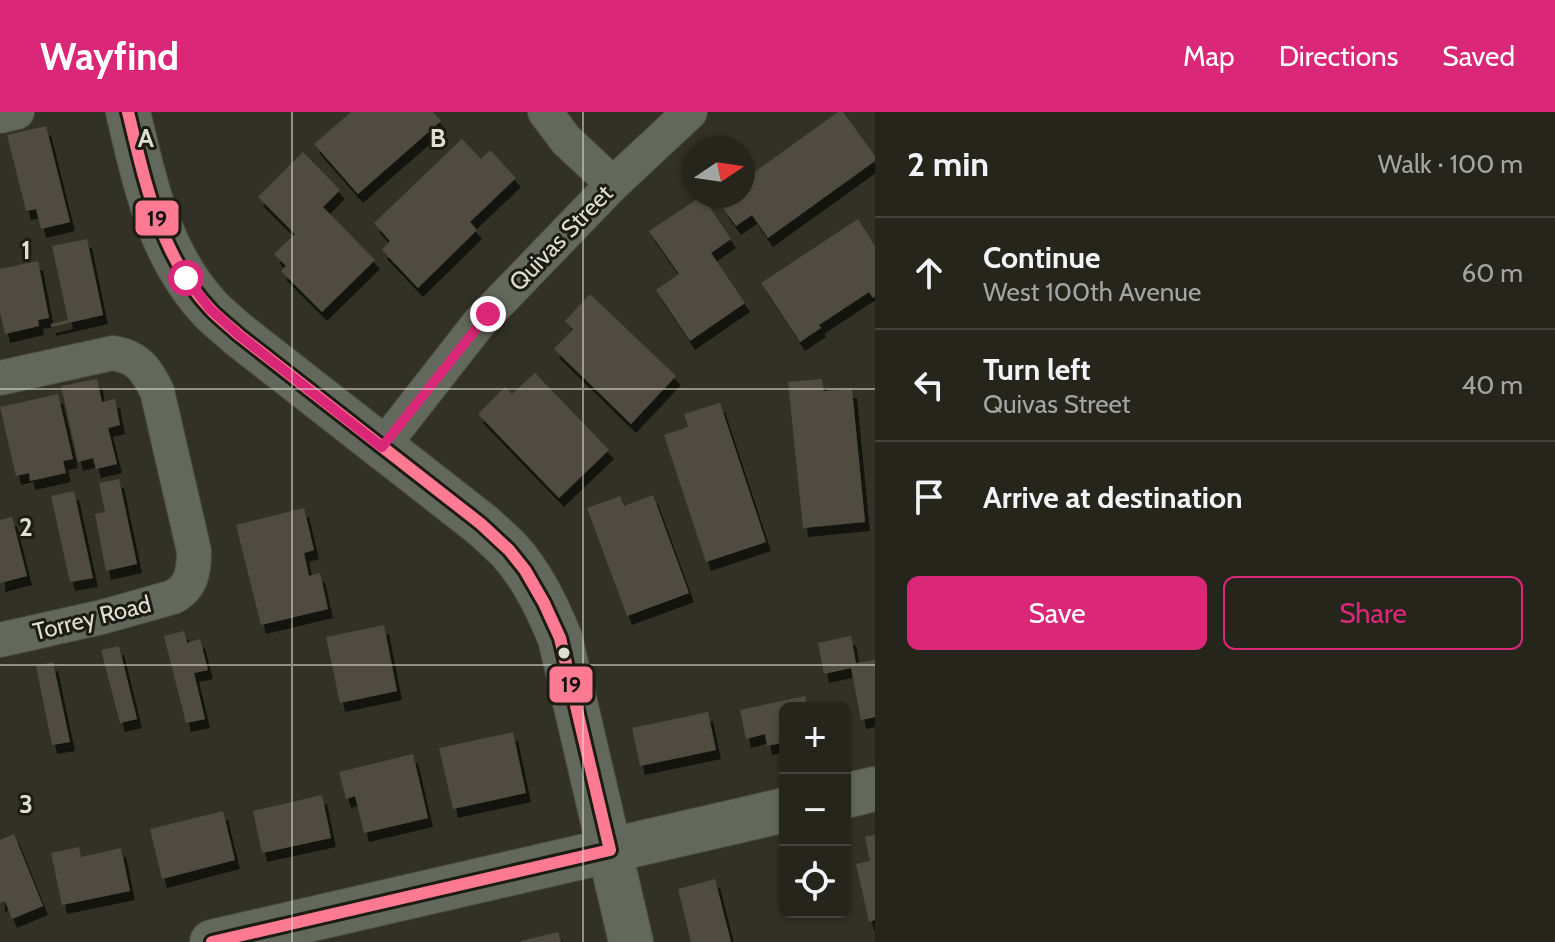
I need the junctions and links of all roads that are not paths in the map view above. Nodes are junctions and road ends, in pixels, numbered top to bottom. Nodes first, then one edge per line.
1 (17, 112) edge
2 (128, 112) edge
3 (545, 112) edge
4 (690, 112) edge
5 (0, 116) edge
6 (613, 184) junction
7 (0, 378) edge
8 (382, 447) junction
9 (0, 640) edge
10 (875, 789) edge
11 (851, 795) edge
12 (779, 811) edge
13 (610, 850) junction
14 (212, 942) edge
15 (631, 942) edge

1 - 5 street
2 - 8 street
3 - 6 street
4 - 6 street, Quivas Street
6 - 8 street, Quivas Street
7 - 9 street, Torrey Road
8 - 13 street
10 - 11 street
12 - 13 street
13 - 14 street
13 - 15 street

